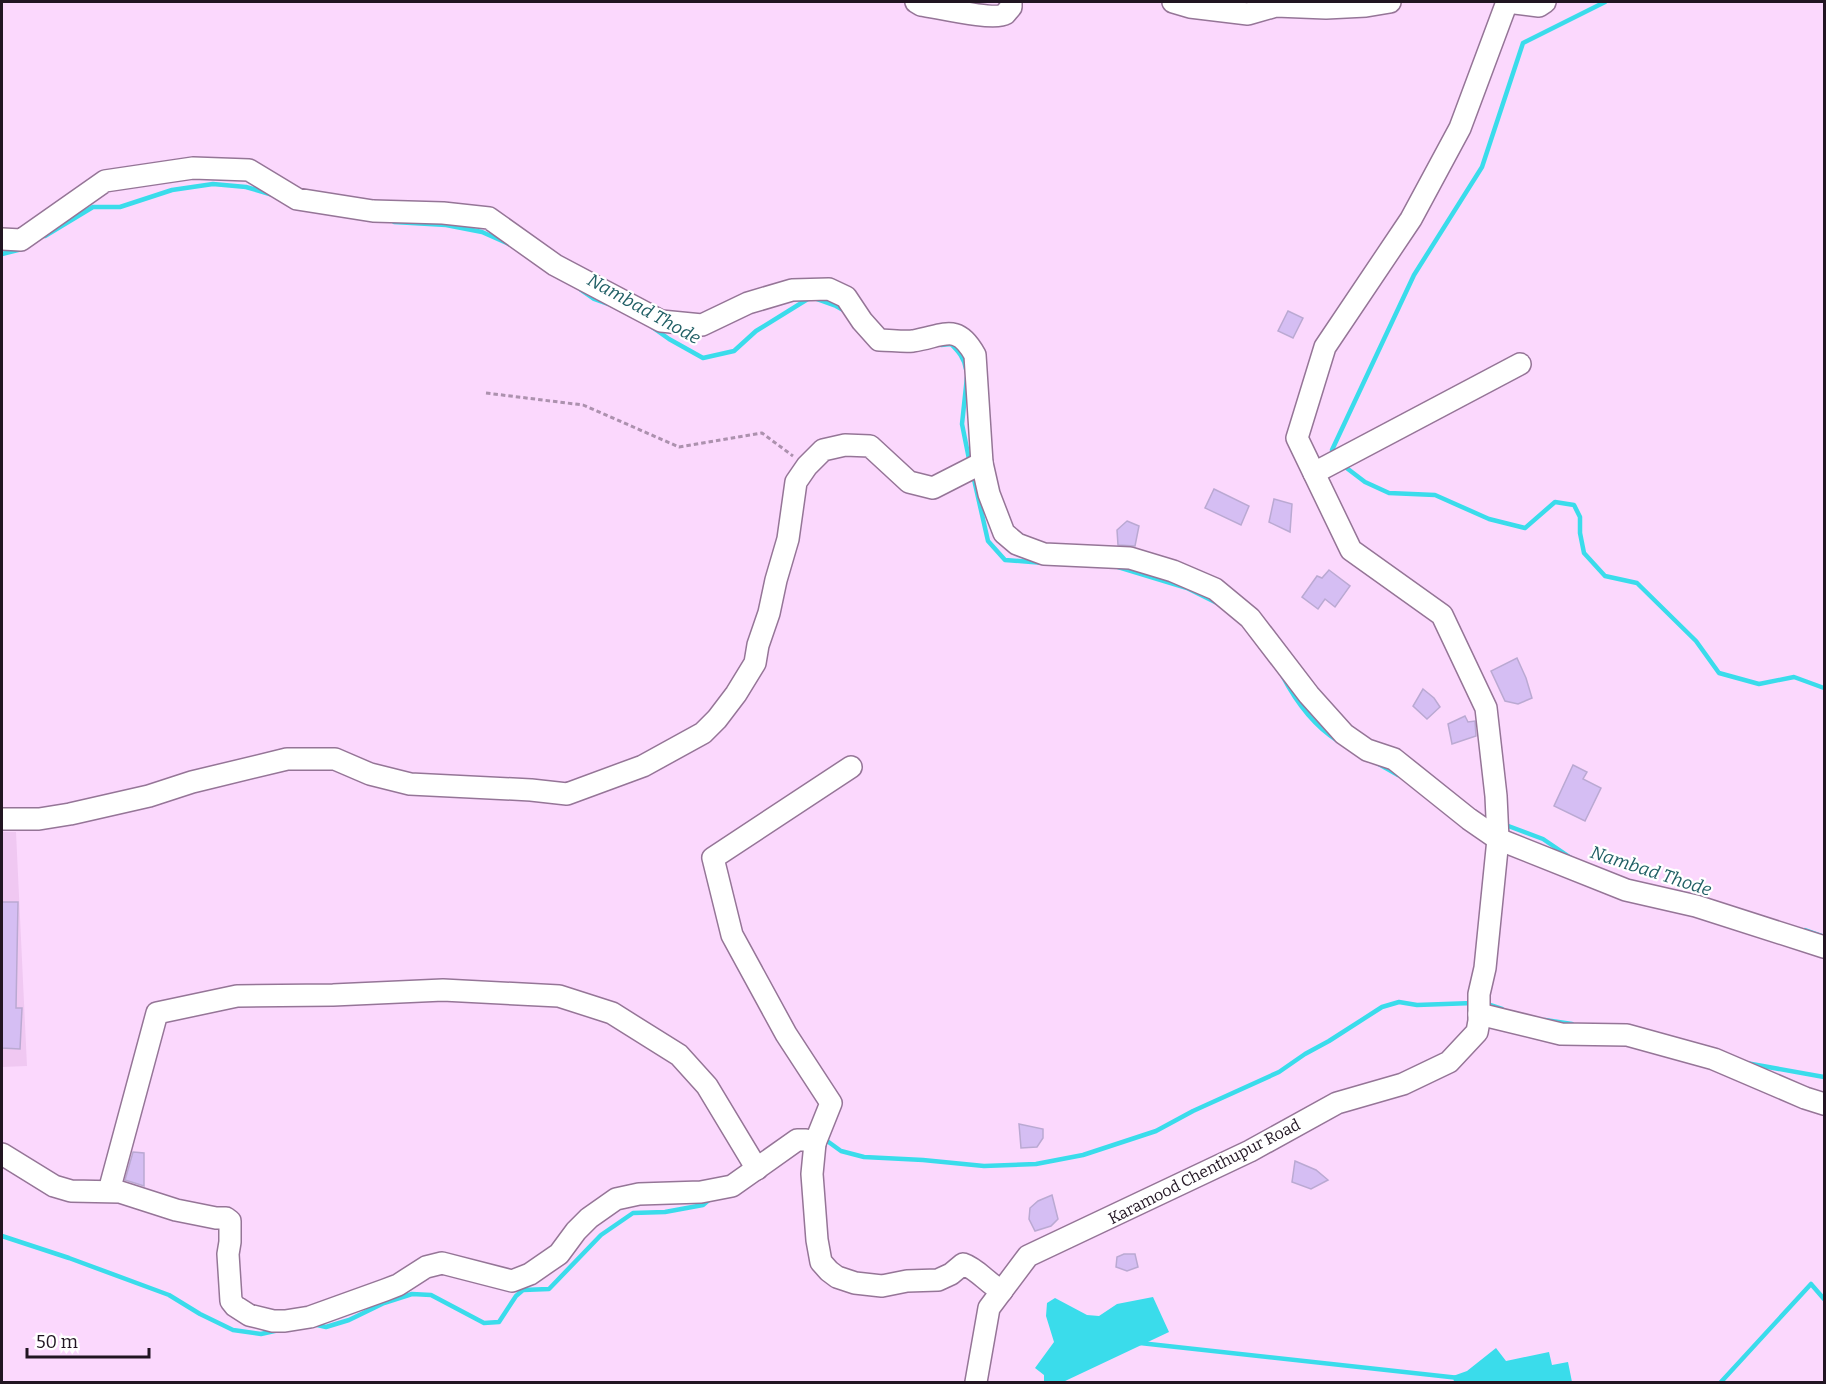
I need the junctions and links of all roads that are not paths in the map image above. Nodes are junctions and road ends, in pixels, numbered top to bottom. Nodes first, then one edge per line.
1 (916, 2) edge
2 (1011, 2) edge
3 (1173, 2) edge
4 (1390, 2) edge
5 (1507, 2) edge
6 (1542, 4) edge
7 (2, 239) edge
8 (1520, 364) dead end
9 (982, 463) junction
10 (1314, 473) junction
11 (851, 767) dead end
12 (2, 819) edge
13 (1498, 834) junction
14 (1824, 947) edge
15 (1479, 1007) junction
16 (1824, 1104) edge
17 (814, 1152) junction
18 (2, 1154) edge
19 (757, 1169) junction
20 (110, 1191) junction
21 (1002, 1291) junction
22 (976, 1383) edge

1 - 2 street
3 - 4 street
5 - 6 street
5 - 10 street, Karamood Chenthupur Road
7 - 9 street
8 - 10 street
9 - 12 street
9 - 13 street
10 - 13 street, Karamood Chenthupur Road
11 - 17 street
13 - 14 street
13 - 15 street, Karamood Chenthupur Road
15 - 16 street
15 - 21 street, Karamood Chenthupur Road
17 - 19 street
17 - 21 street
18 - 20 street
19 - 20 street
19 - 20 street
21 - 22 street, Karamood Chenthupur Road

